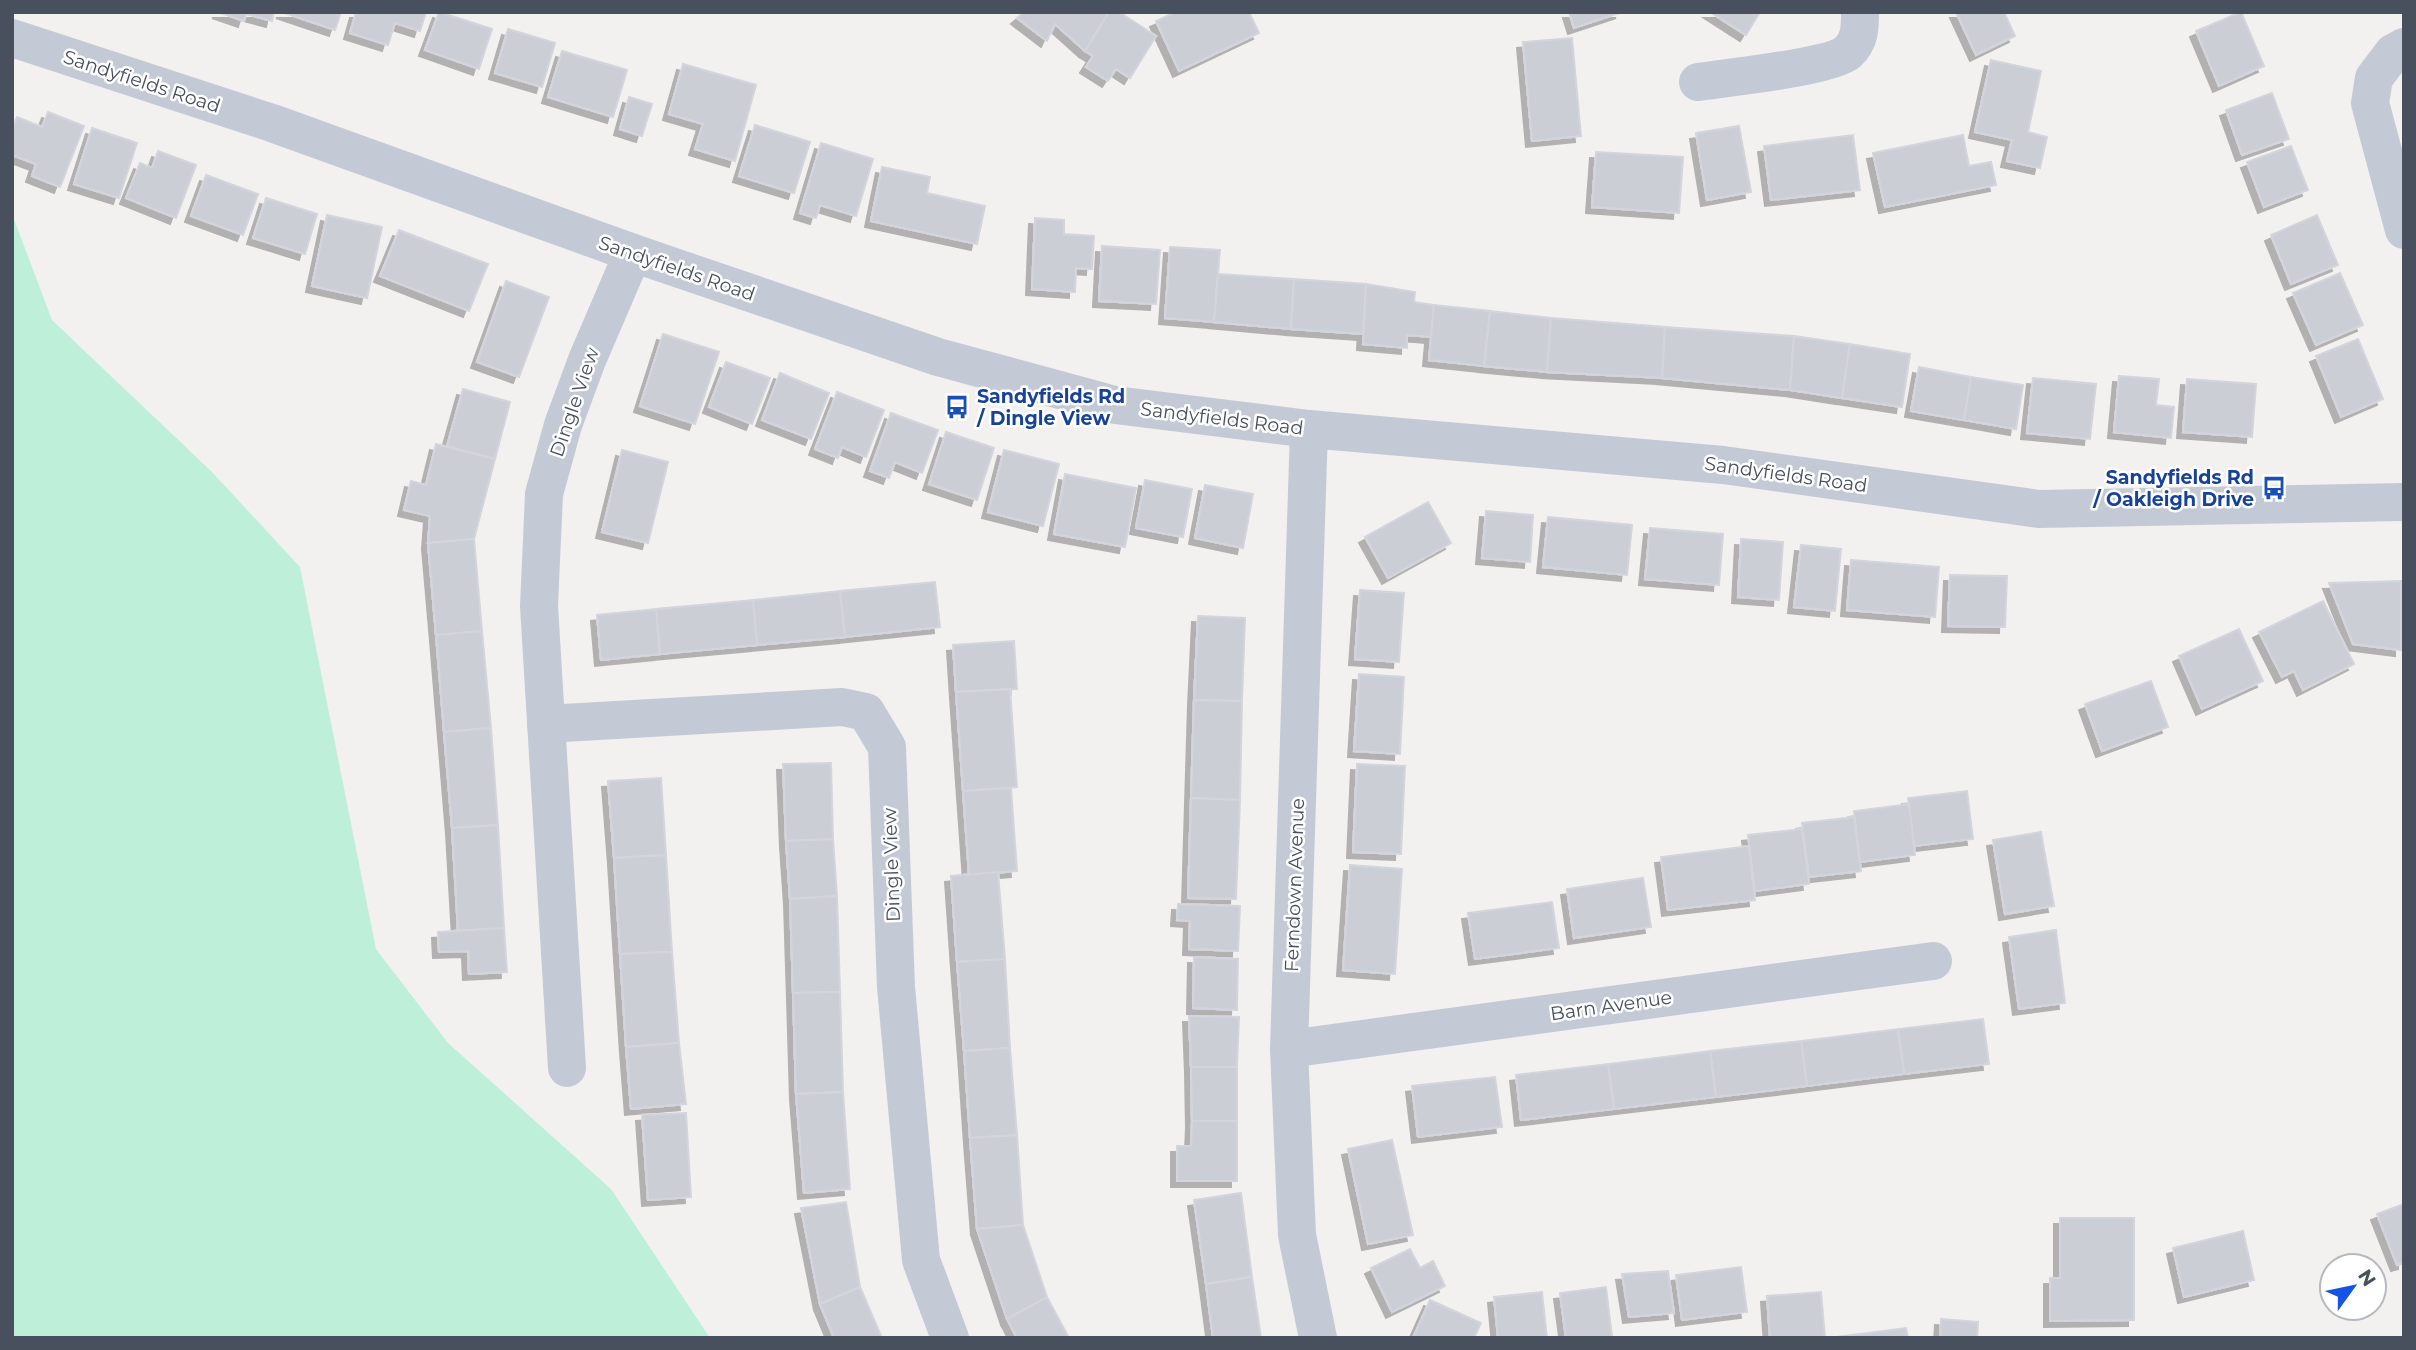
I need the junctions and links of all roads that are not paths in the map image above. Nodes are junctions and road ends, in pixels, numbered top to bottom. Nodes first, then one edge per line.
1 (1860, 12) edge
2 (12, 38) edge
3 (2404, 47) edge
4 (1698, 82) dead end
5 (2404, 230) edge
6 (633, 253) junction
7 (1309, 429) junction
8 (2404, 502) edge
9 (546, 724) junction
10 (1933, 961) dead end
11 (1289, 1049) junction
12 (567, 1068) dead end
13 (950, 1338) edge
14 (1318, 1338) edge

1 - 4 street
2 - 6 street, Sandyfields Road
3 - 5 street
6 - 7 street, Sandyfields Road
6 - 9 street, Dingle View
7 - 8 street, Sandyfields Road
7 - 11 street, Ferndown Avenue
9 - 12 street, Dingle View
9 - 13 street, Dingle View
10 - 11 street, Barn Avenue
11 - 14 street, Ferndown Avenue

